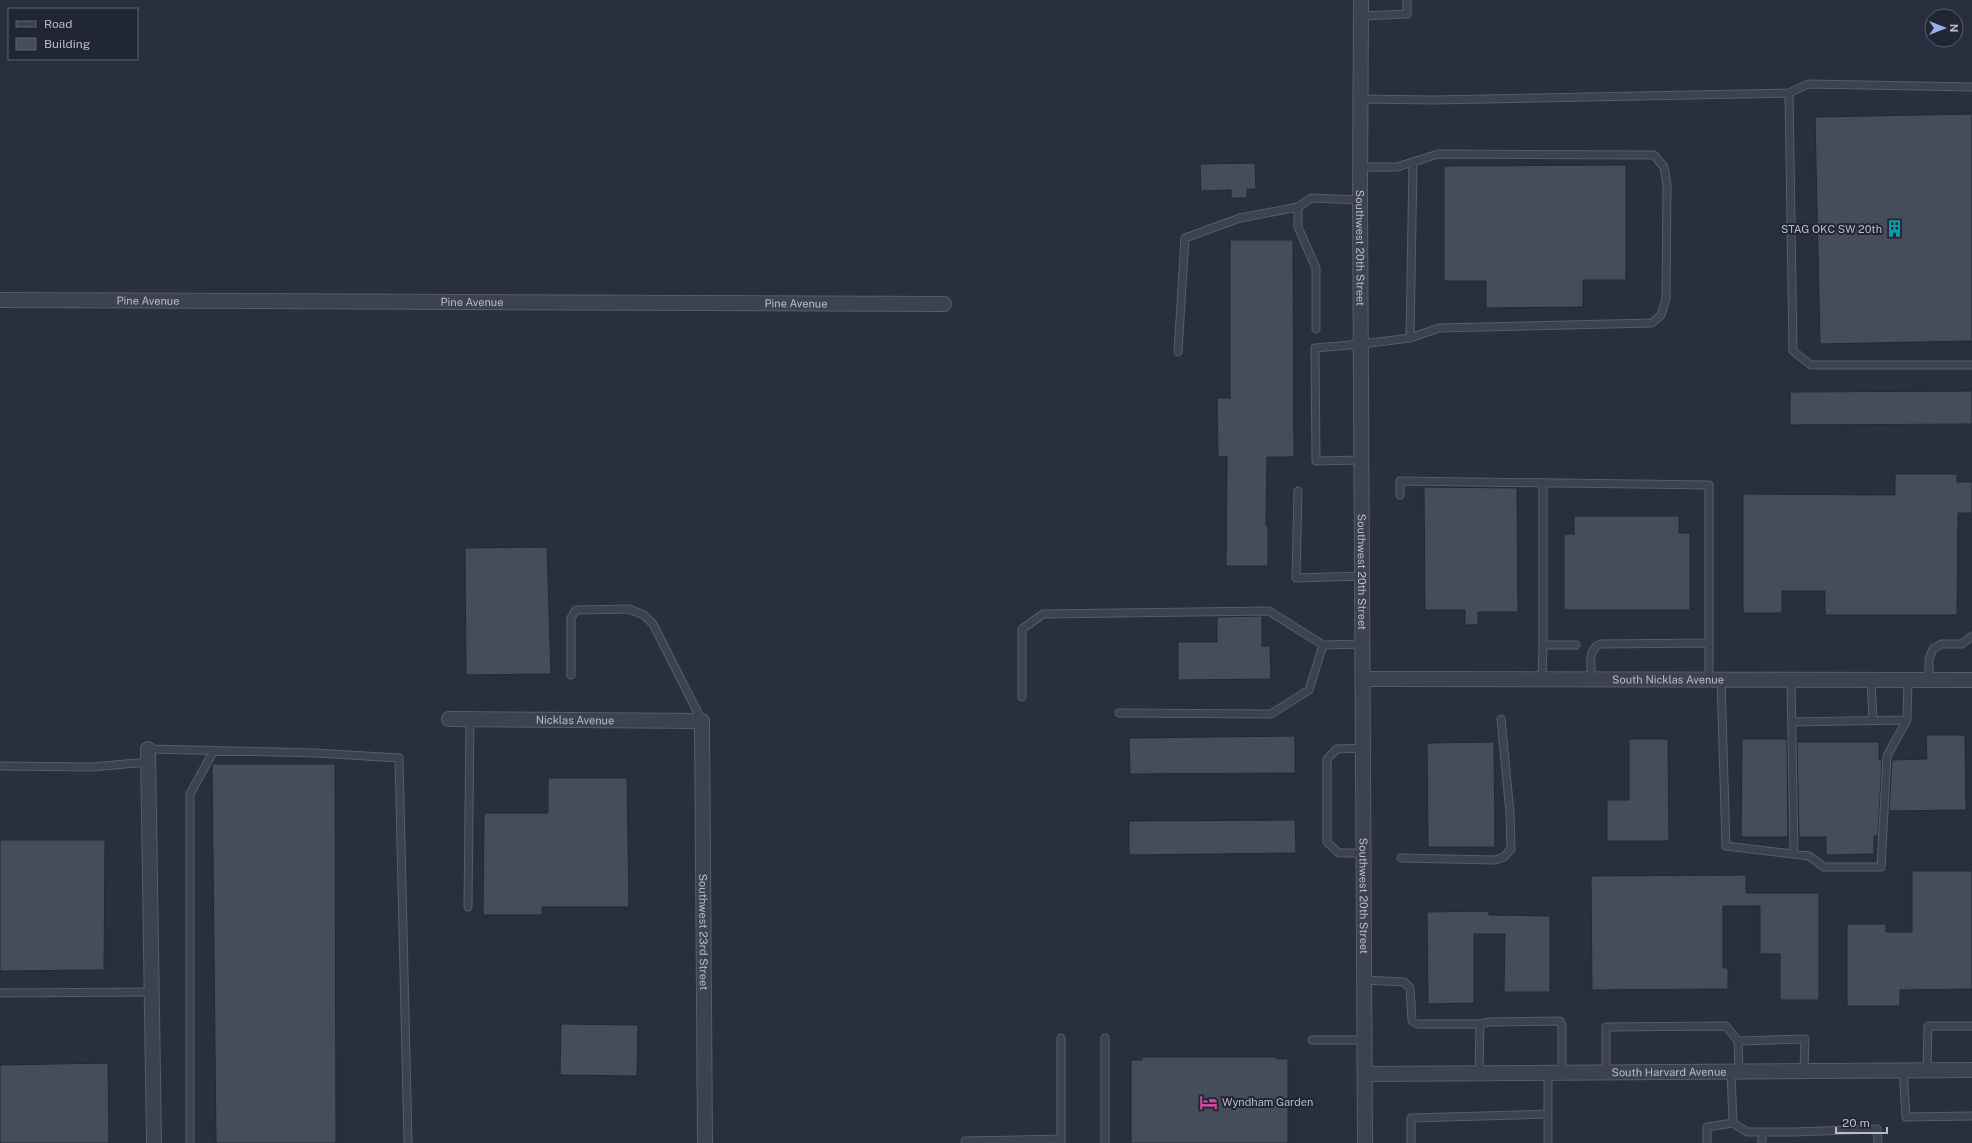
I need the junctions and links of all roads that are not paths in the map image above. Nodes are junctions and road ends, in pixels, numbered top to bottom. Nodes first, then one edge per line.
1 (1361, 0) edge
2 (1407, 0) edge
3 (1361, 16) junction
4 (1972, 87) edge
5 (1789, 93) junction
6 (1360, 100) junction
7 (1413, 163) junction
8 (1360, 166) junction
9 (1360, 200) junction
10 (1298, 207) junction
11 (0, 300) edge
12 (944, 304) dead end
13 (1316, 329) dead end
14 (1410, 338) junction
15 (1362, 344) junction
16 (1178, 352) dead end
17 (1972, 365) edge
18 (1362, 460) junction
19 (1543, 483) junction
20 (1298, 491) dead end
21 (1400, 495) dead end
22 (1363, 576) junction
23 (1972, 636) edge
24 (1709, 643) junction
25 (1363, 644) junction
26 (1323, 645) junction
27 (1543, 645) junction
28 (1576, 645) dead end
29 (571, 675) dead end
30 (1364, 679) junction
31 (1542, 679) junction
32 (1592, 679) junction
33 (1715, 679) junction
34 (1791, 680) junction
35 (1871, 680) junction
36 (1908, 680) junction
37 (1929, 680) junction
38 (1972, 680) edge
39 (1022, 697) dead end
40 (1119, 713) dead end
41 (449, 719) dead end
42 (470, 719) junction
43 (1501, 719) dead end
44 (1873, 720) junction
45 (1907, 720) junction
46 (702, 721) junction
47 (1792, 722) junction
48 (1364, 748) junction
49 (214, 750) junction
50 (148, 756) junction
51 (0, 766) edge
52 (1364, 853) junction
53 (1794, 854) junction
54 (1401, 858) dead end
55 (468, 907) dead end
56 (1365, 980) junction
57 (152, 992) junction
58 (0, 993) edge
59 (1480, 1024) junction
60 (1972, 1026) edge
61 (1061, 1038) dead end
62 (1105, 1038) dead end
63 (1312, 1040) dead end
64 (1366, 1040) junction
65 (1738, 1041) junction
66 (1904, 1070) junction
67 (1927, 1070) junction
68 (1972, 1070) edge
69 (1804, 1071) junction
70 (1606, 1072) junction
71 (1735, 1072) junction
72 (1555, 1073) junction
73 (1366, 1074) junction
74 (1479, 1074) junction
75 (1548, 1114) junction
76 (1972, 1116) edge
77 (1733, 1123) junction
78 (1762, 1132) junction
79 (965, 1141) dead end
80 (1061, 1141) edge
81 (154, 1143) edge
82 (190, 1143) edge
83 (408, 1143) edge
84 (705, 1143) edge
85 (1105, 1143) edge
86 (1365, 1143) edge
87 (1411, 1143) edge
88 (1548, 1143) edge
89 (1707, 1143) edge
90 (1762, 1143) edge
91 (1878, 1143) edge

1 - 3 street, Southwest 20th Street
2 - 3 lane
3 - 6 street, Southwest 20th Street
4 - 5 lane
5 - 6 lane
5 - 17 lane
6 - 8 street, Southwest 20th Street
7 - 8 lane
7 - 14 lane
7 - 14 lane
8 - 9 street, Southwest 20th Street
9 - 10 lane
9 - 15 street, Southwest 20th Street
10 - 13 lane
10 - 16 lane
11 - 12 street, Pine Avenue
14 - 15 lane
15 - 18 street, Southwest 20th Street
15 - 18 lane
18 - 22 street, Southwest 20th Street
19 - 21 lane
19 - 24 lane
19 - 27 lane
20 - 22 lane
22 - 25 street, Southwest 20th Street
23 - 37 lane
24 - 32 lane
24 - 33 lane
25 - 26 lane
25 - 30 street, Southwest 20th Street
26 - 39 lane
26 - 40 lane
27 - 28 lane
27 - 31 lane
29 - 46 lane
30 - 31 street, South Nicklas Avenue
30 - 48 street, Southwest 20th Street
31 - 32 street, South Nicklas Avenue
32 - 33 street, South Nicklas Avenue
33 - 34 street, South Nicklas Avenue
33 - 53 lane
34 - 35 street, South Nicklas Avenue
34 - 47 lane
35 - 36 street, South Nicklas Avenue
35 - 44 lane
36 - 37 street, South Nicklas Avenue
36 - 45 lane
37 - 38 street, South Nicklas Avenue
41 - 42 street, Nicklas Avenue
42 - 46 street, Nicklas Avenue
42 - 55 lane
43 - 54 lane
44 - 45 lane
44 - 47 lane
45 - 53 lane
46 - 84 street, Southwest 23rd Street
47 - 53 lane
48 - 52 street, Southwest 20th Street
48 - 52 lane
49 - 50 lane
49 - 82 lane
49 - 83 lane
50 - 51 lane
50 - 57 street
52 - 56 street, Southwest 20th Street
56 - 59 lane
56 - 64 street, Southwest 20th Street
57 - 58 lane
57 - 81 street
59 - 72 lane
59 - 74 lane
60 - 67 lane
61 - 80 lane
62 - 85 lane
63 - 64 lane
64 - 73 street, Southwest 20th Street
65 - 69 lane
65 - 70 lane
65 - 71 lane
66 - 67 street, South Harvard Avenue
66 - 69 street, South Harvard Avenue
66 - 76 lane
67 - 68 street, South Harvard Avenue
69 - 71 street, South Harvard Avenue
70 - 71 street, South Harvard Avenue
70 - 72 street, South Harvard Avenue
71 - 77 lane
72 - 74 street, South Harvard Avenue
72 - 75 lane
73 - 74 street, South Harvard Avenue
73 - 86 street, Southwest 20th Street
75 - 87 lane
75 - 88 lane
77 - 78 lane
77 - 89 lane
78 - 90 lane
78 - 91 lane
79 - 80 lane

